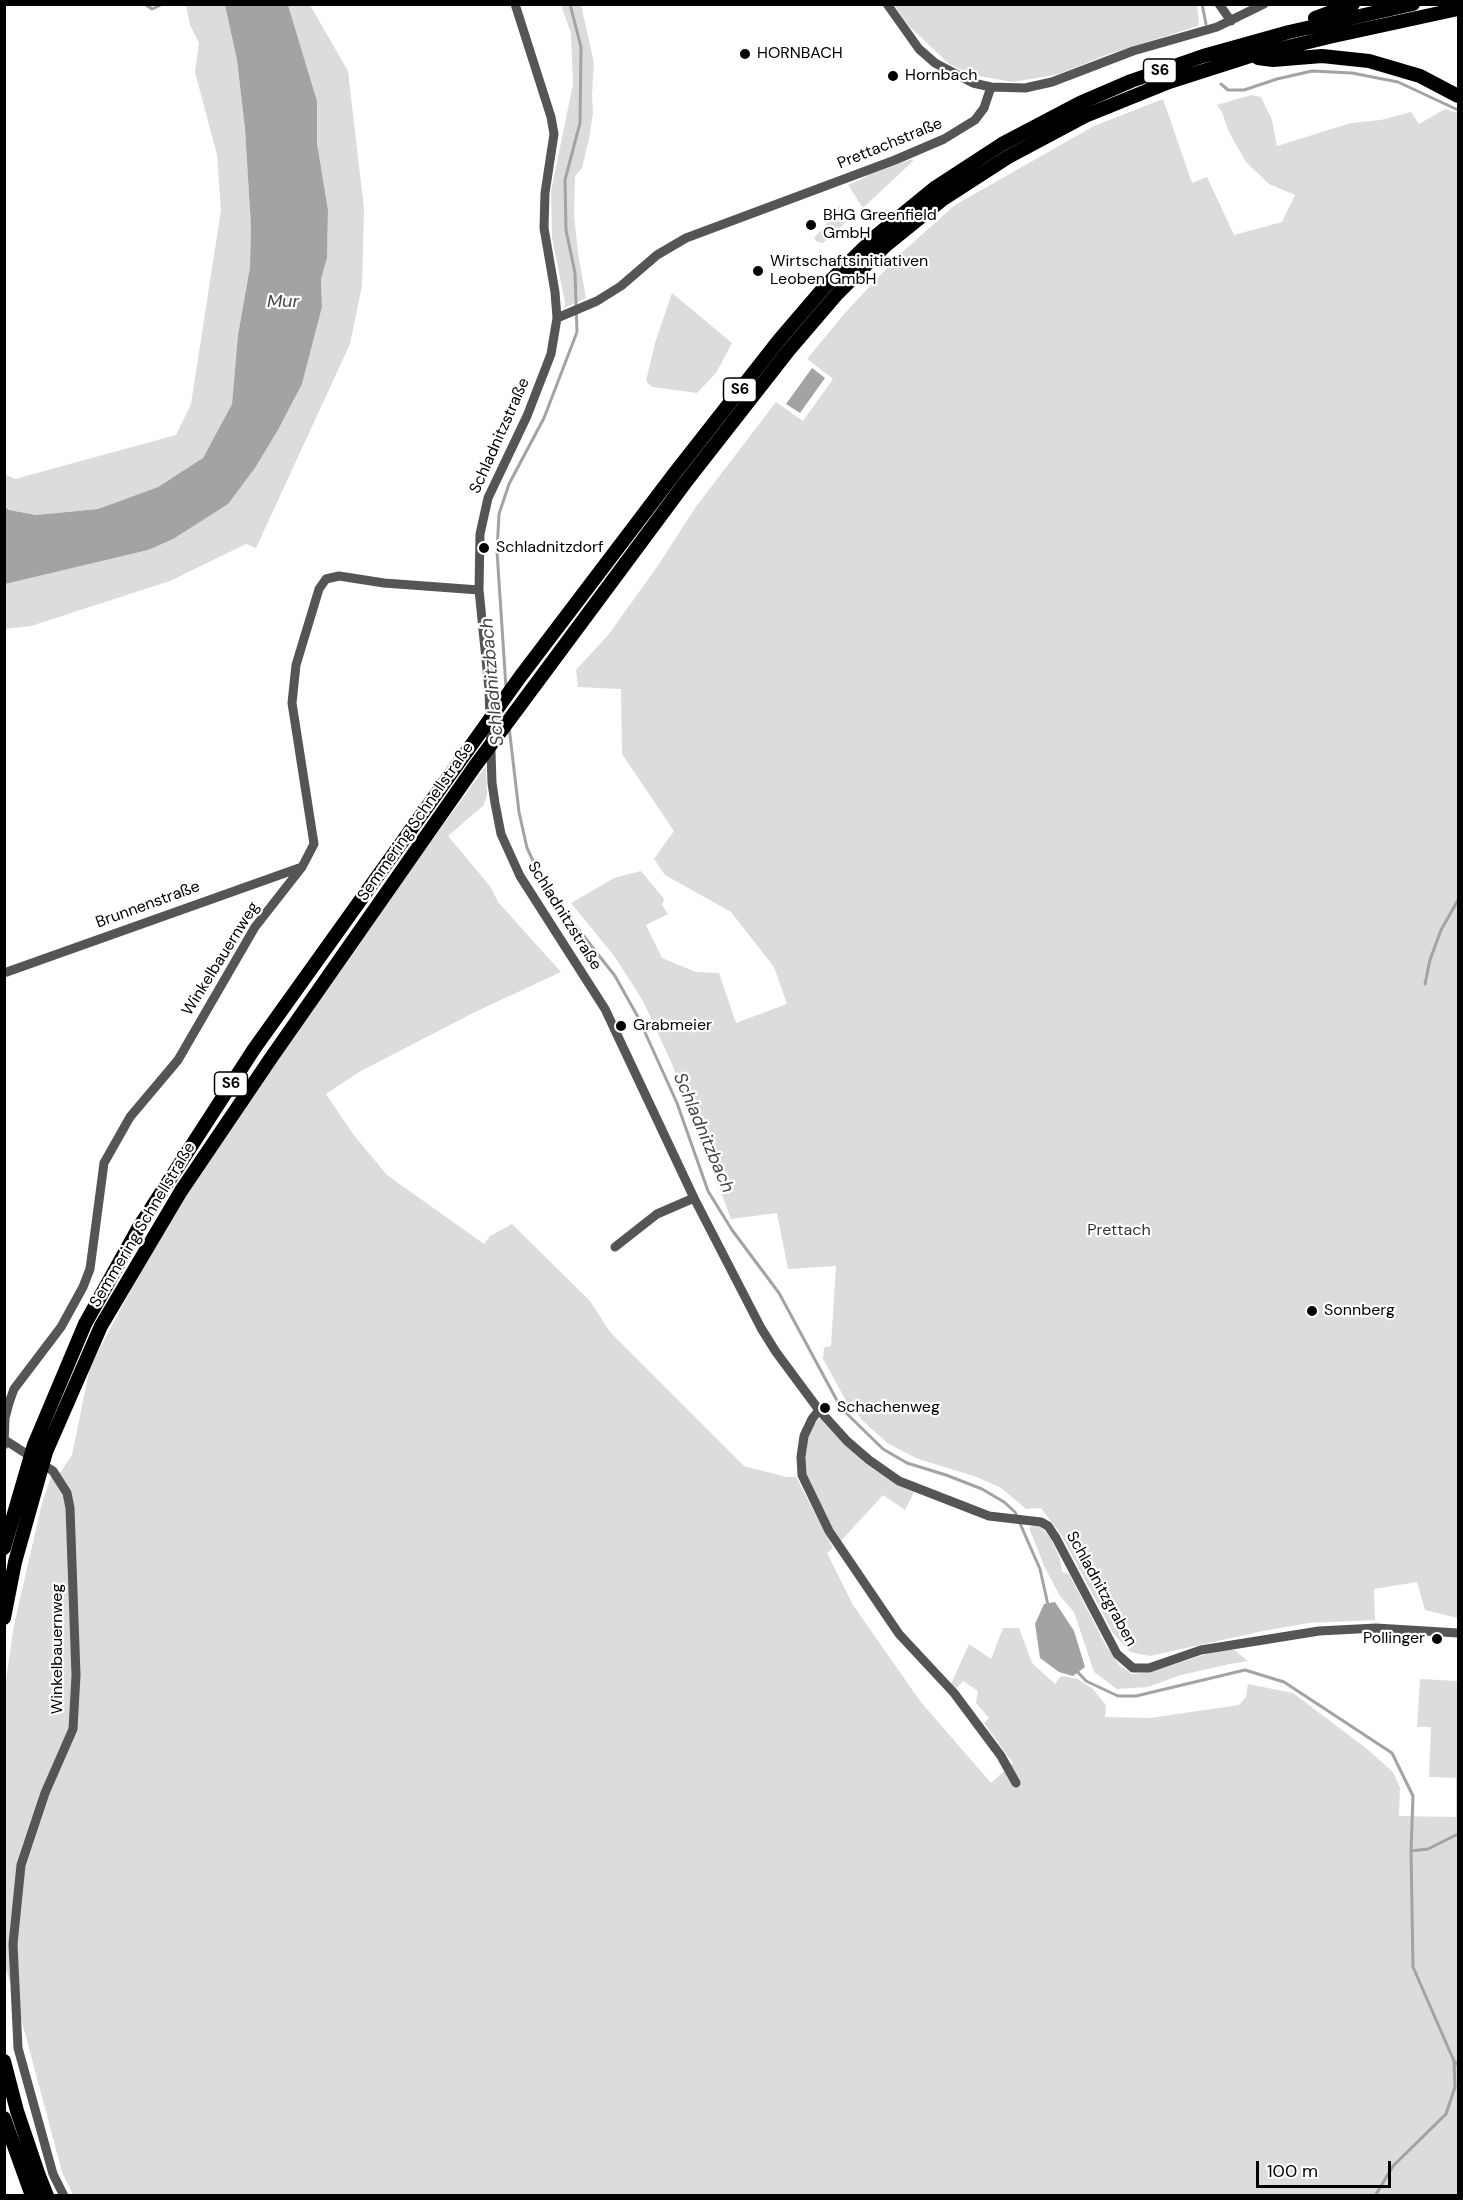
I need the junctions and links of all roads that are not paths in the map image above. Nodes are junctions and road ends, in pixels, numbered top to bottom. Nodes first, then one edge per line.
1 (515, 4) edge
2 (887, 4) edge
3 (1219, 4) edge
4 (1264, 4) edge
5 (1353, 4) edge
6 (1413, 4) edge
7 (1458, 9) edge
8 (1231, 21) junction
9 (1289, 32) junction
10 (1247, 57) junction
11 (991, 87) junction
12 (1458, 96) edge
13 (561, 317) junction
14 (479, 590) junction
15 (302, 867) junction
16 (4, 973) edge
17 (694, 1198) junction
18 (615, 1247) dead end
19 (819, 1410) junction
20 (5, 1442) edge
21 (40, 1448) junction
22 (4, 1548) edge
23 (4, 1618) edge
24 (1458, 1633) edge
25 (1016, 1782) dead end
26 (4, 2061) edge
27 (4, 2118) edge
28 (32, 2196) edge
29 (47, 2196) edge
30 (64, 2196) edge

1 - 13 street, Schladnitzstraße
2 - 11 street
3 - 8 street
4 - 8 street
5 - 9 highway
6 - 9 highway, Semmering Schnellstraße / S6
7 - 10 highway, Semmering Schnellstraße / S6
8 - 11 street
9 - 21 highway, Semmering Schnellstraße / S6
10 - 12 highway
10 - 21 highway, Semmering Schnellstraße / S6
11 - 13 street, Prettachstraße
13 - 14 street, Schladnitzstraße
14 - 15 street, Winkelbauernweg
14 - 17 street, Schladnitzstraße
15 - 16 street, Brunnenstraße
15 - 20 street, Winkelbauernweg
17 - 18 street
17 - 19 street, Schladnitzstraße
19 - 24 street, Schladnitzgraben
19 - 25 street
20 - 30 street, Winkelbauernweg
21 - 22 highway, Semmering Schnellstraße / S6
21 - 23 highway, Semmering Schnellstraße / S6
26 - 29 highway
27 - 28 highway

